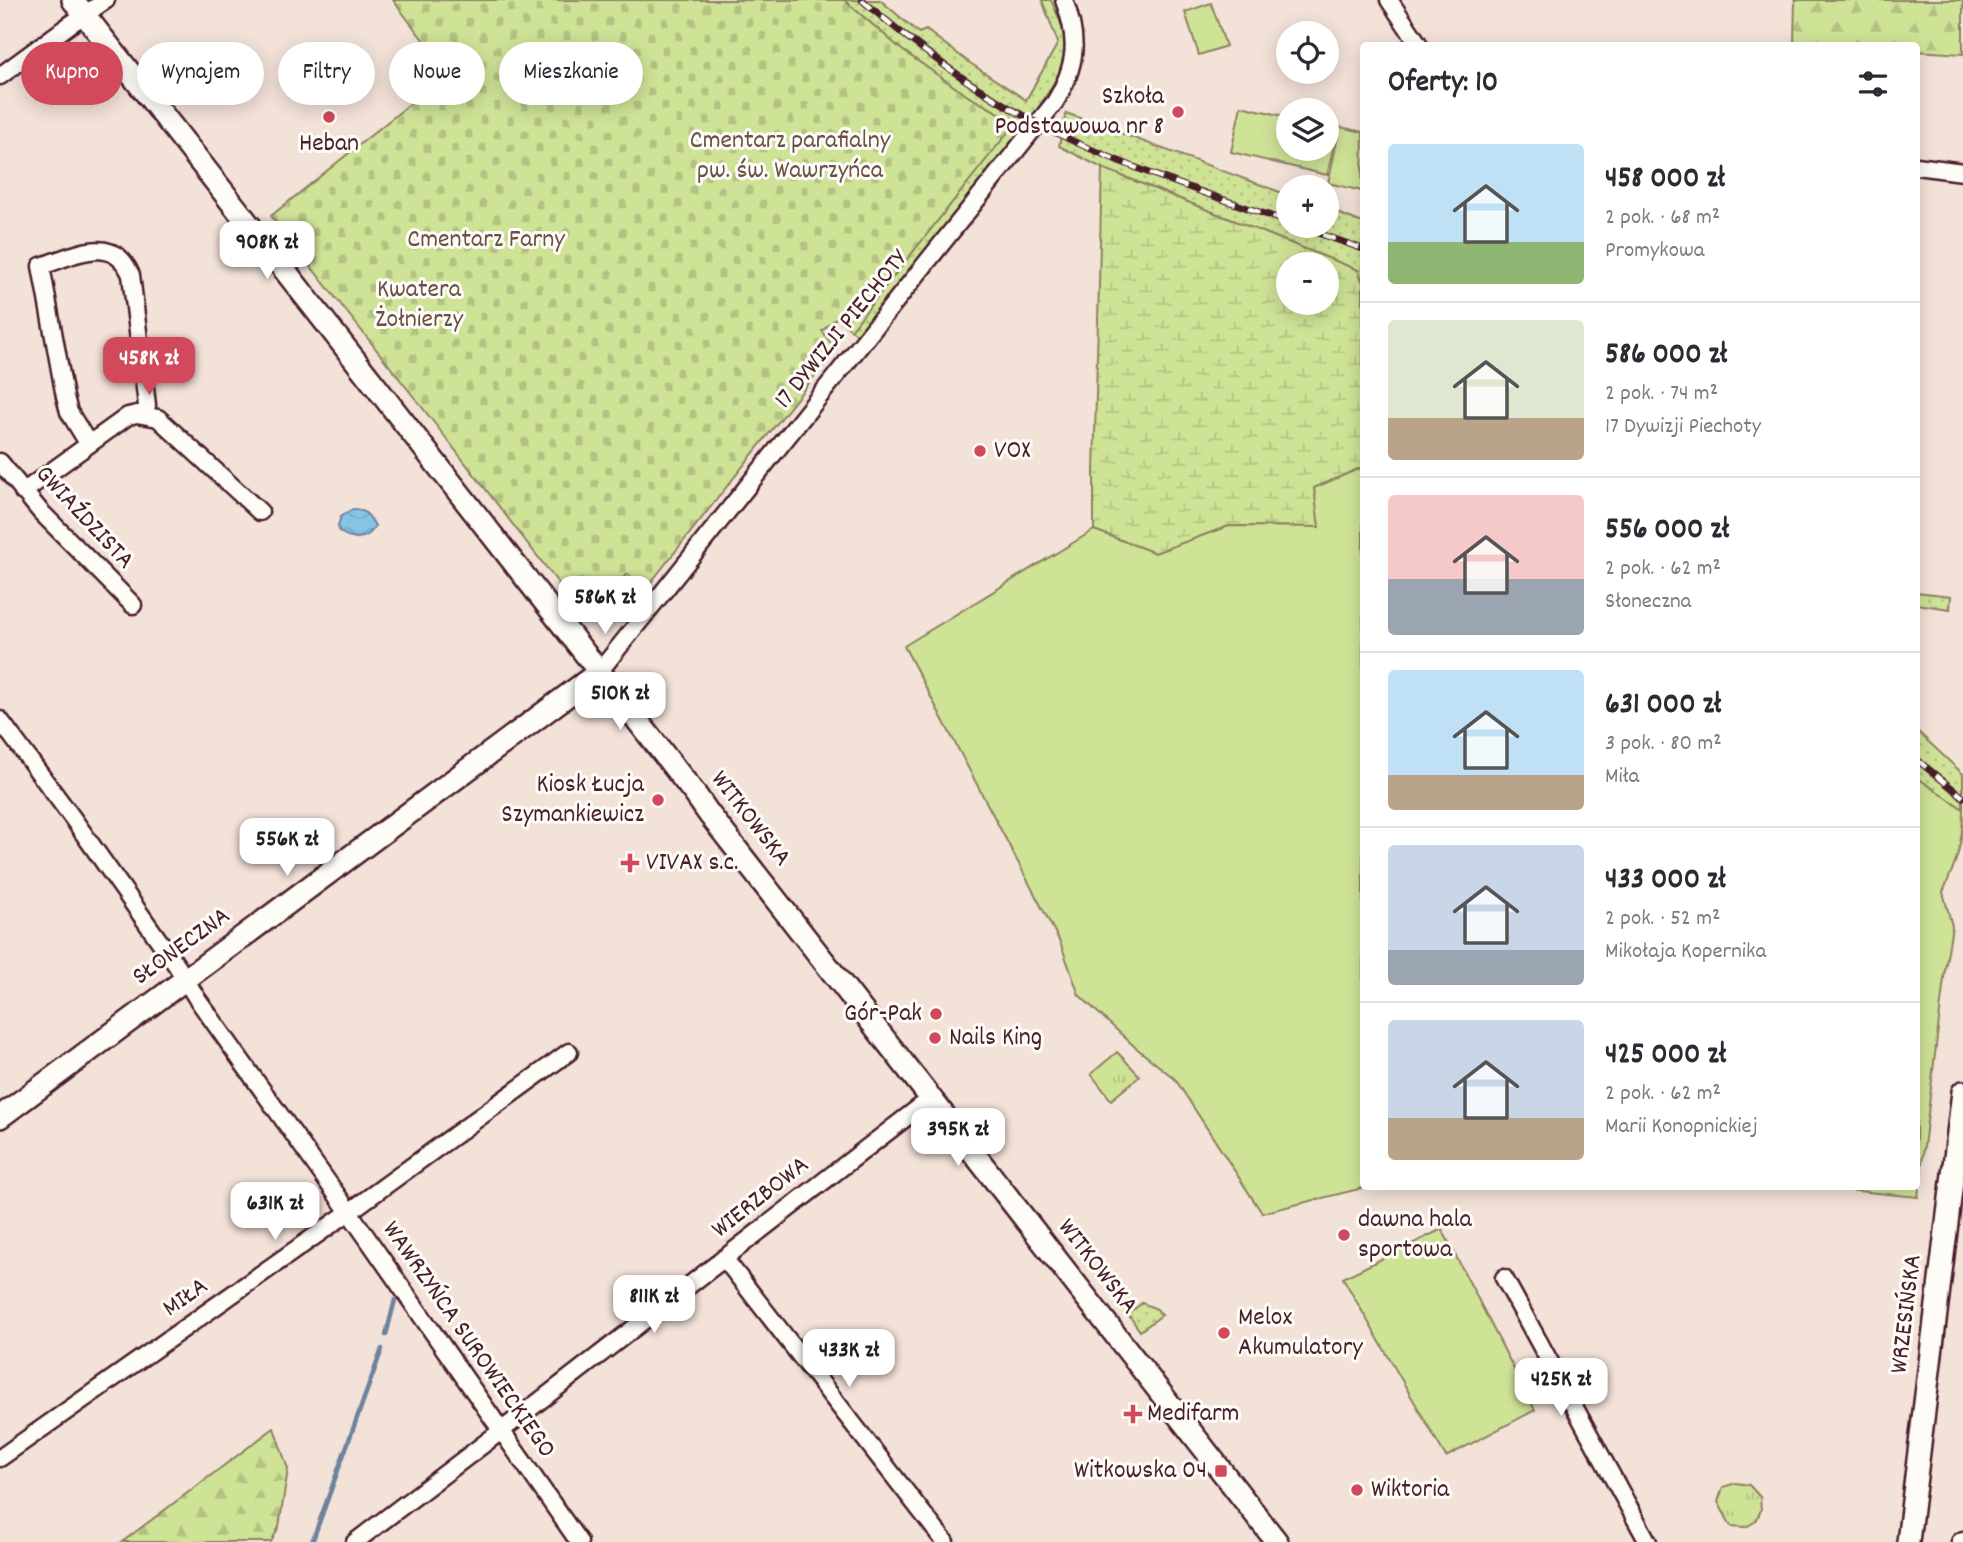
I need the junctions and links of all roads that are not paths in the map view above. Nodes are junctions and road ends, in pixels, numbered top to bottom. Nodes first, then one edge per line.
1 (106, 0) edge
2 (1064, 0) edge
3 (1389, 0) edge
4 (79, 8) edge
5 (1417, 42) edge
6 (0, 76) edge
7 (1920, 167) edge
8 (1963, 172) edge
9 (145, 415) junction
10 (88, 443) junction
11 (0, 462) edge
12 (23, 492) junction
13 (260, 512) dead end
14 (133, 605) dead end
15 (599, 672) junction
16 (0, 720) edge
17 (186, 980) junction
18 (569, 1052) dead end
19 (1963, 1092) edge
20 (930, 1099) junction
21 (0, 1117) edge
22 (349, 1212) junction
23 (724, 1258) junction
24 (1504, 1279) dead end
25 (501, 1431) junction
26 (0, 1458) edge
27 (355, 1542) edge
28 (579, 1542) edge
29 (945, 1542) edge
30 (1277, 1542) edge
31 (1648, 1542) edge
32 (1908, 1542) edge

1 - 4 street
2 - 15 street, 17 DYWIZJI PIECHOTY
3 - 5 street
4 - 6 street
4 - 15 street, WITKOWSKA
7 - 8 street
9 - 10 street
9 - 10 street
9 - 13 street
10 - 12 street
11 - 12 street, GWIAŹDZISTA
12 - 14 street, GWIAŹDZISTA
15 - 17 street, SŁONECZNA
15 - 20 street, WITKOWSKA
16 - 17 street, WAWRZYŃCA SUROWIECKIEGO
17 - 21 street, SŁONECZNA
17 - 22 street, WAWRZYŃCA SUROWIECKIEGO
18 - 22 street, MIŁA
19 - 32 street, WRZESIŃSKA
20 - 23 street, WIERZBOWA
20 - 30 street, WITKOWSKA
22 - 25 street, WAWRZYŃCA SUROWIECKIEGO
22 - 26 street, MIŁA
23 - 25 street, WIERZBOWA
23 - 29 street
24 - 31 street
25 - 27 street, WIERZBOWA
25 - 28 street, WAWRZYŃCA SUROWIECKIEGO

